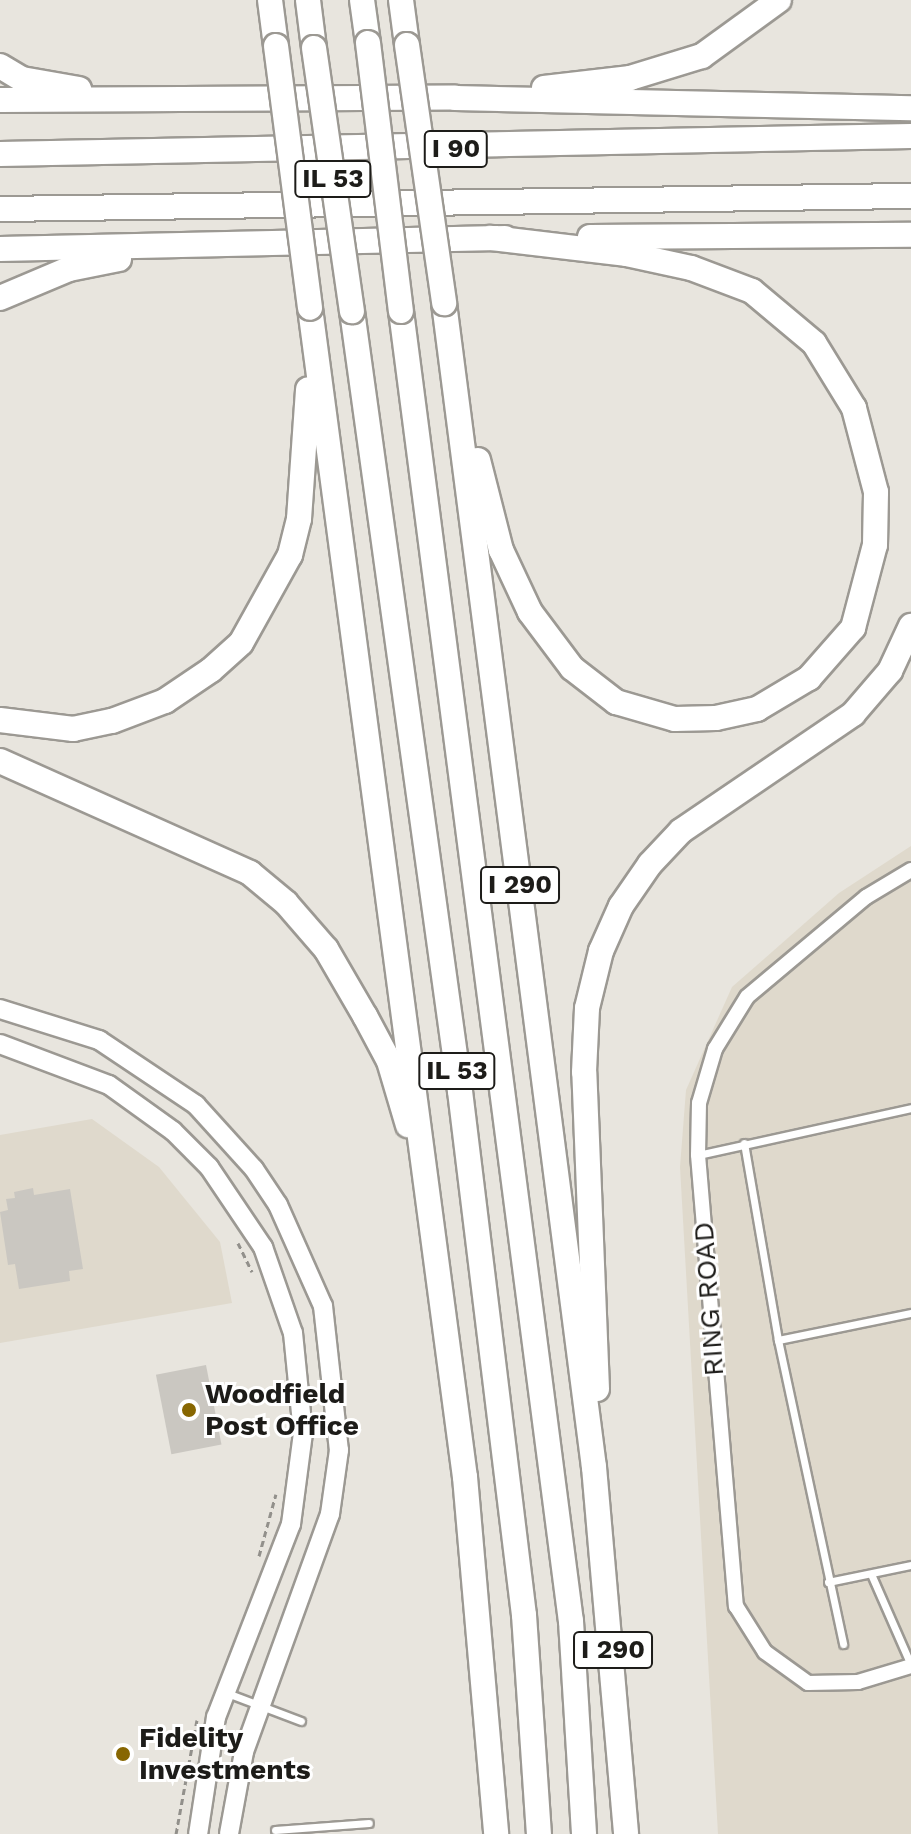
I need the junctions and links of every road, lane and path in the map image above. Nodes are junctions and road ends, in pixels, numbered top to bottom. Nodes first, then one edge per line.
1 (257, 0) edge
2 (270, 0) edge
3 (308, 0) edge
4 (362, 0) edge
5 (401, 0) edge
6 (779, 0) edge
7 (275, 41) junction
8 (0, 66) edge
9 (455, 98) junction
10 (0, 100) edge
11 (176, 103) junction
12 (911, 108) edge
13 (911, 136) edge
14 (0, 154) edge
15 (911, 196) edge
16 (0, 209) edge
17 (911, 235) edge
18 (491, 238) junction
19 (172, 247) junction
20 (0, 249) edge
21 (0, 298) edge
22 (311, 339) junction
23 (451, 355) junction
24 (911, 626) edge
25 (0, 720) edge
26 (0, 761) edge
27 (911, 870) edge
28 (0, 1009) edge
29 (0, 1044) edge
30 (911, 1108) edge
31 (744, 1143) junction
32 (698, 1155) junction
33 (432, 1209) junction
34 (232, 1231) dead end
35 (257, 1284) dead end
36 (911, 1313) edge
37 (778, 1340) junction
38 (594, 1467) junction
39 (277, 1491) dead end
40 (911, 1565) edge
41 (254, 1569) dead end
42 (871, 1574) junction
43 (828, 1582) junction
44 (843, 1644) dead end
45 (911, 1665) edge
46 (227, 1693) junction
47 (260, 1705) junction
48 (198, 1718) dead end
49 (301, 1721) dead end
50 (369, 1823) dead end
51 (275, 1830) dead end
52 (176, 1834) edge
53 (198, 1834) edge
54 (229, 1834) edge
55 (496, 1834) edge
56 (539, 1834) edge
57 (584, 1834) edge
58 (626, 1834) edge

1 - 7 highway
2 - 7 highway
3 - 56 highway, IL 53, bridge
4 - 57 highway, IL 53, bridge
5 - 23 highway, I 290, bridge
6 - 9 highway
7 - 22 highway, bridge
8 - 11 highway
9 - 11 highway
9 - 12 highway
10 - 11 highway
13 - 14 highway, I 90
15 - 16 highway, I 90
17 - 18 highway
18 - 19 highway
18 - 23 highway
19 - 20 highway
19 - 21 highway
22 - 25 highway
22 - 33 highway
23 - 38 highway, I 290
24 - 38 highway
26 - 33 highway
27 - 32 street, RING ROAD
28 - 47 street
29 - 46 street
30 - 31 lane
31 - 32 lane
31 - 37 lane
32 - 45 street, RING ROAD
33 - 55 highway
34 - 35 path
36 - 37 lane
37 - 43 lane
38 - 58 highway, I 290
39 - 41 path
40 - 42 lane
42 - 43 lane
42 - 45 lane
43 - 44 lane
46 - 47 lane
46 - 53 street
47 - 49 lane
47 - 54 street
48 - 52 path
50 - 51 lane

